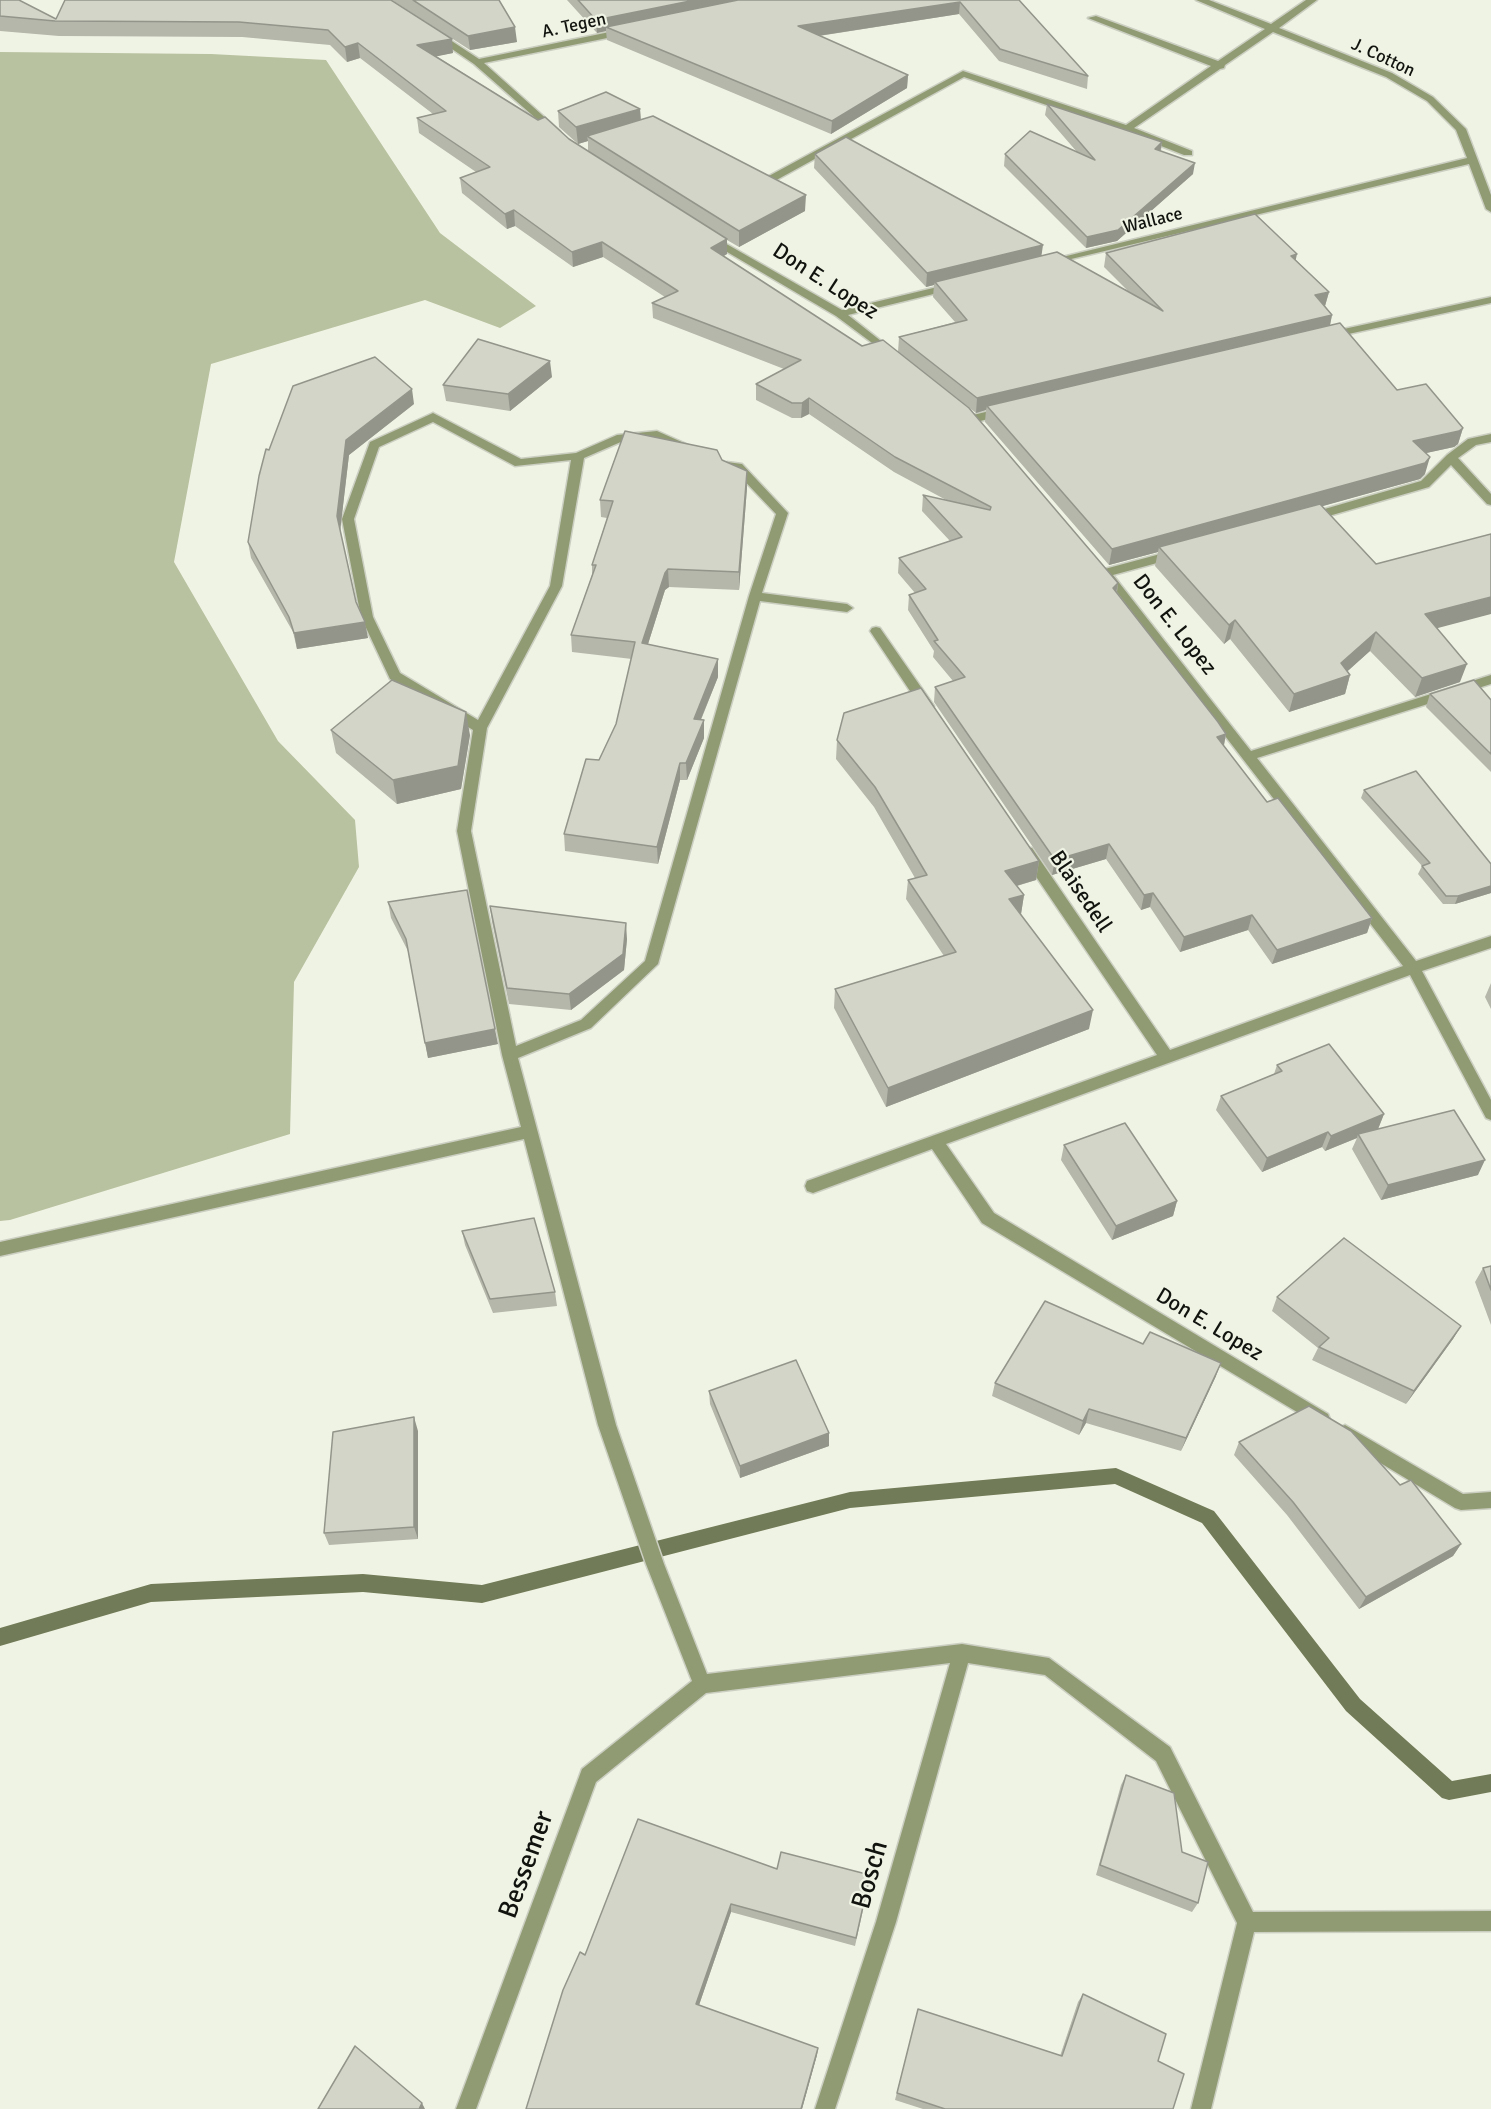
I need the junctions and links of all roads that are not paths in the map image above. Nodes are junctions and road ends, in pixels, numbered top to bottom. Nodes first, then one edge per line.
1 (1201, 0) edge
2 (1312, 0) edge
3 (1093, 18) dead end
4 (1271, 28) junction
5 (429, 30) edge
6 (630, 31) edge
7 (477, 62) junction
8 (1221, 66) junction
9 (1127, 129) junction
10 (566, 142) edge
11 (1188, 153) dead end
12 (1473, 160) junction
13 (747, 170) edge
14 (1491, 209) edge
15 (703, 232) edge
16 (1036, 266) edge
17 (967, 283) edge
18 (1491, 300) edge
19 (840, 314) junction
20 (1316, 338) edge
21 (902, 363) edge
22 (1019, 408) edge
23 (973, 420) edge
24 (1491, 438) edge
25 (698, 451) edge
26 (578, 456) junction
27 (1450, 458) junction
28 (718, 459) edge
29 (1491, 501) edge
30 (1296, 521) edge
31 (1184, 552) edge
32 (754, 596) junction
33 (847, 608) dead end
34 (876, 631) dead end
35 (1491, 679) edge
36 (936, 718) edge
37 (480, 729) junction
38 (1249, 756) junction
39 (1022, 844) edge
40 (1491, 942) edge
41 (1413, 968) junction
42 (510, 1055) junction
43 (1167, 1057) junction
44 (1491, 1114) edge
45 (531, 1131) junction
46 (936, 1142) junction
47 (813, 1186) dead end
48 (0, 1249) edge
49 (1491, 1500) edge
50 (962, 1653) junction
51 (702, 1684) junction
52 (1491, 1921) edge
53 (1247, 1922) junction
54 (466, 2109) edge
55 (825, 2109) edge
56 (1201, 2109) edge

1 - 4 street, J. Cotton
2 - 4 street
3 - 8 street
4 - 8 street
4 - 12 street, J. Cotton
5 - 7 street
6 - 7 street, A. Tegen
7 - 10 street
8 - 9 street
9 - 11 street
9 - 13 street
12 - 14 street, J. Cotton
12 - 16 street, Wallace
15 - 19 street, Don E. Lopez
17 - 19 street
18 - 20 street
19 - 21 street, Don E. Lopez
22 - 23 street
24 - 27 street
25 - 26 street
26 - 37 street
26 - 37 street
27 - 29 street
27 - 30 street
28 - 32 street
31 - 38 street, Don E. Lopez
32 - 33 street
32 - 42 street
34 - 36 street
35 - 38 street
37 - 42 street
38 - 41 street, Don E. Lopez
39 - 43 street, Blaisedell
40 - 41 street
41 - 43 street
41 - 44 street, Don E. Lopez
42 - 45 street
43 - 46 street
45 - 48 street
45 - 51 street
46 - 47 street
46 - 49 street, Don E. Lopez
50 - 51 street
50 - 53 street
50 - 55 street, Bosch
51 - 54 street, Bessemer
52 - 53 street
53 - 56 street

